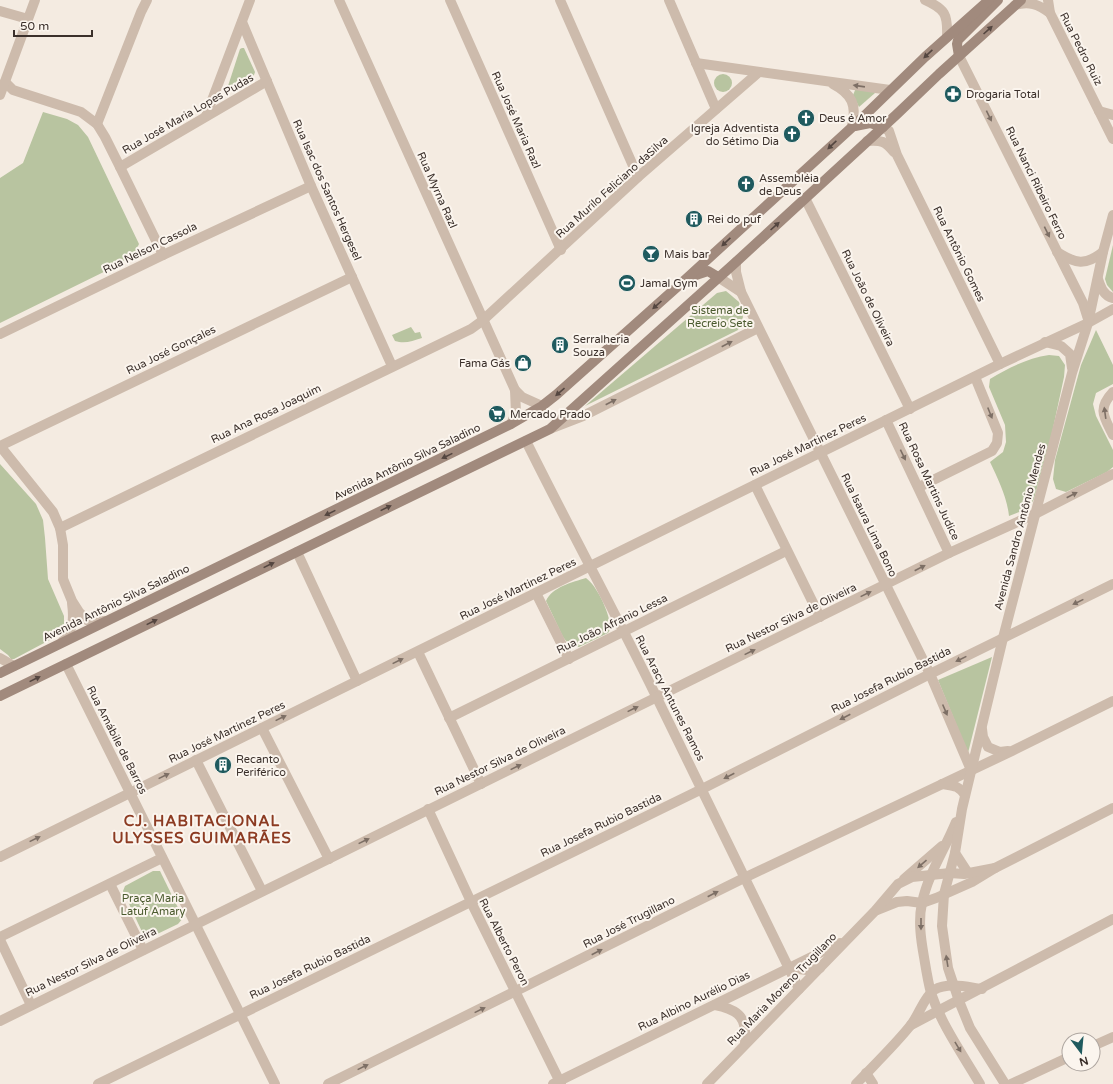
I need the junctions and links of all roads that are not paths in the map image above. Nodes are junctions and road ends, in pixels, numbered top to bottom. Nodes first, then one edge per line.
1 (35, 0) edge
2 (147, 0) edge
3 (250, 0) edge
4 (339, 0) edge
5 (450, 0) edge
6 (560, 0) edge
7 (669, 0) edge
8 (925, 0) edge
9 (986, 0) edge
10 (998, 0) edge
11 (1048, 0) edge
12 (1018, 3) edge
13 (0, 11) edge
14 (1050, 12) junction
15 (28, 19) junction
16 (242, 22) junction
17 (947, 37) junction
18 (959, 56) junction
19 (696, 63) junction
20 (759, 72) junction
21 (267, 81) junction
22 (828, 81) junction
23 (5, 82) junction
24 (13, 90) junction
25 (890, 90) junction
26 (215, 93) junction
27 (0, 96) edge
28 (227, 104) junction
29 (716, 109) junction
30 (1099, 110) junction
31 (896, 115) junction
32 (1113, 115) edge
33 (206, 116) junction
34 (96, 124) junction
35 (852, 126) junction
36 (883, 127) junction
37 (1113, 139) edge
38 (867, 141) junction
39 (894, 143) junction
40 (897, 155) junction
41 (120, 167) junction
42 (638, 177) junction
43 (311, 186) junction
44 (805, 198) junction
45 (1112, 220) edge
46 (561, 250) junction
47 (1057, 252) junction
48 (1103, 252) junction
49 (163, 255) junction
50 (736, 262) junction
51 (352, 277) junction
52 (718, 277) junction
53 (686, 279) junction
54 (1098, 279) junction
55 (741, 292) junction
56 (1113, 298) edge
57 (1113, 309) edge
58 (482, 321) junction
59 (1088, 323) junction
60 (758, 328) junction
61 (0, 334) edge
62 (1045, 342) junction
63 (1000, 364) junction
64 (392, 366) junction
65 (1072, 373) junction
66 (975, 377) junction
67 (514, 390) junction
68 (1113, 392) edge
69 (542, 406) junction
70 (910, 408) junction
71 (886, 420) junction
72 (511, 424) junction
73 (550, 429) junction
74 (1113, 435) edge
75 (526, 441) junction
76 (0, 446) edge
77 (821, 453) junction
78 (1113, 474) edge
79 (755, 485) junction
80 (919, 487) junction
81 (1037, 513) junction
82 (1011, 524) junction
83 (60, 528) junction
84 (1030, 539) junction
85 (786, 551) junction
86 (297, 552) junction
87 (949, 553) junction
88 (591, 566) junction
89 (1113, 584) edge
90 (885, 585) junction
91 (536, 593) junction
92 (72, 601) junction
93 (820, 617) junction
94 (105, 621) junction
95 (623, 632) junction
96 (1003, 638) junction
97 (62, 642) junction
98 (418, 652) junction
99 (0, 658) edge
100 (569, 659) junction
101 (66, 664) junction
102 (14, 666) junction
103 (0, 673) edge
104 (930, 674) junction
105 (358, 681) junction
106 (0, 696) edge
107 (657, 698) junction
108 (1113, 701) edge
109 (450, 718) junction
110 (262, 728) junction
111 (982, 728) junction
112 (1012, 751) junction
113 (196, 760) junction
114 (971, 770) junction
115 (481, 784) junction
116 (942, 784) junction
117 (702, 789) junction
118 (131, 792) junction
119 (965, 795) junction
120 (1113, 808) edge
121 (962, 809) junction
122 (428, 810) junction
123 (945, 844) junction
124 (955, 853) junction
125 (0, 857) edge
126 (162, 858) junction
127 (329, 859) junction
128 (995, 868) junction
129 (950, 873) junction
130 (968, 873) junction
131 (931, 875) junction
132 (744, 878) junction
133 (110, 884) junction
134 (898, 884) junction
135 (262, 892) junction
136 (944, 894) junction
137 (471, 902) junction
138 (922, 904) junction
139 (874, 912) junction
140 (1113, 919) edge
141 (196, 924) junction
142 (0, 938) edge
143 (846, 940) junction
144 (143, 950) junction
145 (789, 968) junction
146 (820, 968) junction
147 (954, 985) junction
148 (799, 989) junction
149 (982, 989) junction
150 (516, 992) junction
151 (931, 993) junction
152 (959, 1001) junction
153 (31, 1005) junction
154 (715, 1005) junction
155 (939, 1011) junction
156 (241, 1014) junction
157 (0, 1021) edge
158 (966, 1021) junction
159 (911, 1026) junction
160 (947, 1028) junction
161 (1113, 1037) edge
162 (1101, 1042) edge
163 (745, 1043) junction
164 (1061, 1061) edge
165 (866, 1073) junction
166 (557, 1083) edge
167 (98, 1084) edge
168 (275, 1084) edge
169 (328, 1084) edge
170 (707, 1084) edge
171 (856, 1084) edge
172 (873, 1084) edge
173 (980, 1084) edge
174 (1005, 1084) edge
175 (1011, 1084) edge

1 - 15 street
2 - 34 street
3 - 16 street
4 - 58 street, Rua Myrna Razl
5 - 46 street, Rua José Maria Razl
6 - 42 street
7 - 19 street
8 - 17 street
9 - 17 main road
10 - 18 main road
11 - 14 street, Rua Pedro Ruiz
12 - 14 street, Rua Pedro Ruiz
18 -> 12 main road
13 - 15 street
14 - 30 street, Rua Pedro Ruiz
15 - 23 street
16 - 21 street, Rua Isac dos Santos Hergesel
16 - 26 street
17 -> 25 main road
18 - 31 main road
18 -> 47 street, Rua Nanci Ribeiro Ferro
19 - 20 street
19 - 29 street
20 - 22 street
20 - 29 street, Rua Murilo Feliciano daSilva
21 - 28 street, Rua José Maria Lopes Pudas
21 - 43 street, Rua Isac dos Santos Hergesel
25 -> 22 street
22 - 35 street
23 - 24 street
23 - 27 street
24 - 27 street
24 - 34 street
25 - 35 main road, Avenida Antônio Silva Saladino
26 - 28 street
26 - 33 street
28 - 33 street, Rua José Maria Lopes Pudas
29 - 42 street, Rua Murilo Feliciano daSilva
30 - 32 street
30 - 37 street, Rua Pedro Ruiz
31 - 36 main road
31 - 39 street, Rua Antônio Gomes
33 - 41 street, Rua José Maria Lopes Pudas
34 - 41 street
35 - 36 main road
35 -> 53 main road, Avenida Antônio Silva Saladino
36 - 38 main road
36 - 39 street, Rua Antônio Gomes
38 - 40 street, Rua Antônio Gomes
38 - 44 main road
39 - 40 street, Rua Antônio Gomes
40 - 63 street, Rua Antônio Gomes
41 - 49 street
42 - 46 street, Rua Murilo Feliciano daSilva
43 - 49 street, Rua Nelson Cassola
43 - 51 street, Rua Isac dos Santos Hergesel
50 -> 44 main road
44 - 70 street, Rua João de Oliveira
45 - 48 street, Avenida Sandro Antônio Mendes
46 - 58 street, Rua Murilo Feliciano daSilva
47 - 48 street
47 - 59 street, Rua Nanci Ribeiro Ferro
48 - 54 street, Avenida Sandro Antônio Mendes
49 - 61 street, Rua Nelson Cassola
50 - 52 main road
50 - 55 street, Rua Isaura Lima Bono
51 - 64 street, Rua Isac dos Santos Hergesel
51 - 76 street, Rua José Gonçales
52 - 53 main road
52 - 55 street
52 - 73 main road
53 -> 69 main road, Avenida Antônio Silva Saladino
54 - 56 street
54 - 59 street, Avenida Sandro Antônio Mendes
55 - 60 street, Rua Isaura Lima Bono
57 - 59 street, Rua José Martinez Peres
58 - 64 street, Rua Ana Rosa Joaquim
58 - 67 street, Rua Myrna Razl
59 - 62 street, Rua José Martinez Peres
59 - 65 street, Avenida Sandro Antônio Mendes
73 -> 60 street
60 - 77 street, Rua Isaura Lima Bono
62 - 63 street, Rua José Martinez Peres
62 - 65 street
63 - 66 street, Rua José Martinez Peres
64 - 83 street, Rua Ana Rosa Joaquim
65 - 81 street, Avenida Sandro Antônio Mendes
66 - 70 street, Rua José Martinez Peres
66 -> 80 street
67 - 69 street
67 - 72 street, Rua Myrna Razl
74 -> 68 street
69 - 72 main road, Avenida Antônio Silva Saladino
70 - 71 street, Rua José Martinez Peres
71 - 77 street, Rua José Martinez Peres
71 -> 80 street, Rua Rosa Martins Judice
72 -> 94 main road, Avenida Antônio Silva Saladino
73 - 75 main road
86 -> 75 main road
75 - 88 street, Rua Aracy Antunes Ramos
76 - 83 street
77 - 79 street, Rua José Martinez Peres
77 - 90 street, Rua Isaura Lima Bono
81 -> 78 street, Rua Nestor Silva de Oliveira
79 - 85 street
79 - 88 street, Rua José Martinez Peres
80 - 87 street, Rua Rosa Martins Judice
81 - 82 street, Rua Nestor Silva de Oliveira
81 - 84 street, Avenida Sandro Antônio Mendes
82 - 84 street
82 - 87 street, Rua Nestor Silva de Oliveira
83 - 92 street
84 - 96 street, Avenida Sandro Antônio Mendes
85 - 93 street
85 - 95 street, Rua João Afranio Lessa
101 -> 86 main road
86 - 105 street
90 -> 87 street, Rua Nestor Silva de Oliveira
88 - 91 street, Rua José Martinez Peres
88 - 95 street, Rua Aracy Antunes Ramos
89 -> 96 street, Rua Josefa Rubio Bastida
93 -> 90 street, Rua Nestor Silva de Oliveira
90 - 104 street, Rua Isaura Lima Bono
91 - 98 street, Rua José Martinez Peres
91 - 100 street
92 - 94 street
92 - 97 street
107 -> 93 street, Rua Nestor Silva de Oliveira
94 - 97 main road, Avenida Antônio Silva Saladino
95 - 100 street, Rua João Afranio Lessa
95 - 107 street, Rua Aracy Antunes Ramos
96 -> 104 street, Rua Josefa Rubio Bastida
96 - 111 street, Avenida Sandro Antônio Mendes
97 - 102 main road, Avenida Antônio Silva Saladino
105 -> 98 street, Rua José Martinez Peres
98 - 109 street
99 - 102 street
100 - 109 street, Rua João Afranio Lessa
106 -> 101 main road
101 - 118 street, Rua Amábile de Barros
102 - 103 main road, Avenida Antônio Silva Saladino
104 -> 114 street, Rua Isaura Lima Bono
104 -> 117 street, Rua Josefa Rubio Bastida
110 -> 105 street, Rua José Martinez Peres
115 -> 107 street, Rua Nestor Silva de Oliveira
107 - 117 street, Rua Aracy Antunes Ramos
108 - 112 street, Rua José Trugillano
109 - 115 street
110 - 113 street, Rua José Martinez Peres
110 - 127 street
111 - 112 street
111 - 114 street, Avenida Sandro Antônio Mendes
112 - 114 street, Rua José Trugillano
118 -> 113 street, Rua José Martinez Peres
113 - 135 street
114 - 116 street, Rua José Trugillano
114 - 119 street, Avenida Sandro Antônio Mendes
115 - 122 street, Rua Nestor Silva de Oliveira
116 - 119 street
116 - 132 street, Rua José Trugillano
117 - 132 street, Rua Aracy Antunes Ramos
117 - 137 street, Rua Josefa Rubio Bastida
125 -> 118 street, Rua José Martinez Peres
118 - 126 street, Rua Amábile de Barros
119 - 121 street, Avenida Sandro Antônio Mendes
120 - 128 street
121 - 123 street, Avenida Sandro Antônio Mendes
121 - 124 street, Avenida Sandro Antônio Mendes
127 -> 122 street, Rua Nestor Silva de Oliveira
122 - 137 street, Rua Alberto Peron
123 - 131 street, Avenida Sandro Antônio Mendes
123 -> 134 street, Rua Maria Moreno Trugillano
124 - 129 street, Avenida Sandro Antônio Mendes
124 - 130 street
126 - 133 street
126 - 141 street, Rua Amábile de Barros
127 - 135 street, Rua Nestor Silva de Oliveira
128 - 130 street
128 - 136 street
129 - 130 street
129 - 131 street
129 - 136 street, Avenida Sandro Antônio Mendes
131 - 134 street, Rua Maria Moreno Trugillano
131 - 138 street, Avenida Sandro Antônio Mendes
132 - 145 street, Rua Aracy Antunes Ramos
150 -> 132 street, Rua José Trugillano
133 - 142 street
133 - 144 street
134 - 139 street, Rua Maria Moreno Trugillano
135 - 141 street, Rua Nestor Silva de Oliveira
136 - 138 street
147 -> 136 street, Avenida Sandro Antônio Mendes
137 - 150 street, Rua Alberto Peron
137 - 156 street, Rua Josefa Rubio Bastida
138 - 139 street, Rua Maria Moreno Trugillano
138 -> 151 street, Avenida Sandro Antônio Mendes
139 - 143 street, Rua Maria Moreno Trugillano
140 - 149 street
141 - 144 street, Rua Nestor Silva de Oliveira
141 - 156 street, Rua Amábile de Barros
142 - 153 street
143 - 145 street, Rua Albino Aurélio Dias
143 - 146 street, Rua Maria Moreno Trugillano
144 - 153 street, Rua Nestor Silva de Oliveira
145 - 146 street
145 - 148 street, Rua Aracy Antunes Ramos
145 - 154 street, Rua Albino Aurélio Dias
146 - 148 street, Rua Maria Moreno Trugillano
147 - 149 street
147 - 151 street
147 - 152 street, Avenida Sandro Antônio Mendes
148 - 163 street, Rua Maria Moreno Trugillano
149 - 152 street
149 - 158 street
150 - 166 street, Rua Alberto Peron
169 -> 150 street, Rua José Trugillano
151 - 155 street, Avenida Sandro Antônio Mendes
151 - 159 street
152 - 155 street
152 - 158 street, Avenida Sandro Antônio Mendes
153 - 157 street, Rua Nestor Silva de Oliveira
154 - 163 street
154 - 166 street, Rua Albino Aurélio Dias
155 - 159 street
155 - 160 street, Avenida Sandro Antônio Mendes
156 - 167 street, Rua Josefa Rubio Bastida
156 - 168 street, Rua Amábile de Barros
158 - 174 street, Avenida Sandro Antônio Mendes
159 - 160 street
159 - 165 street
160 -> 173 street, Avenida Sandro Antônio Mendes
161 - 162 street
163 - 170 street, Rua Maria Moreno Trugillano
164 - 175 street
165 - 171 street
165 - 172 street

